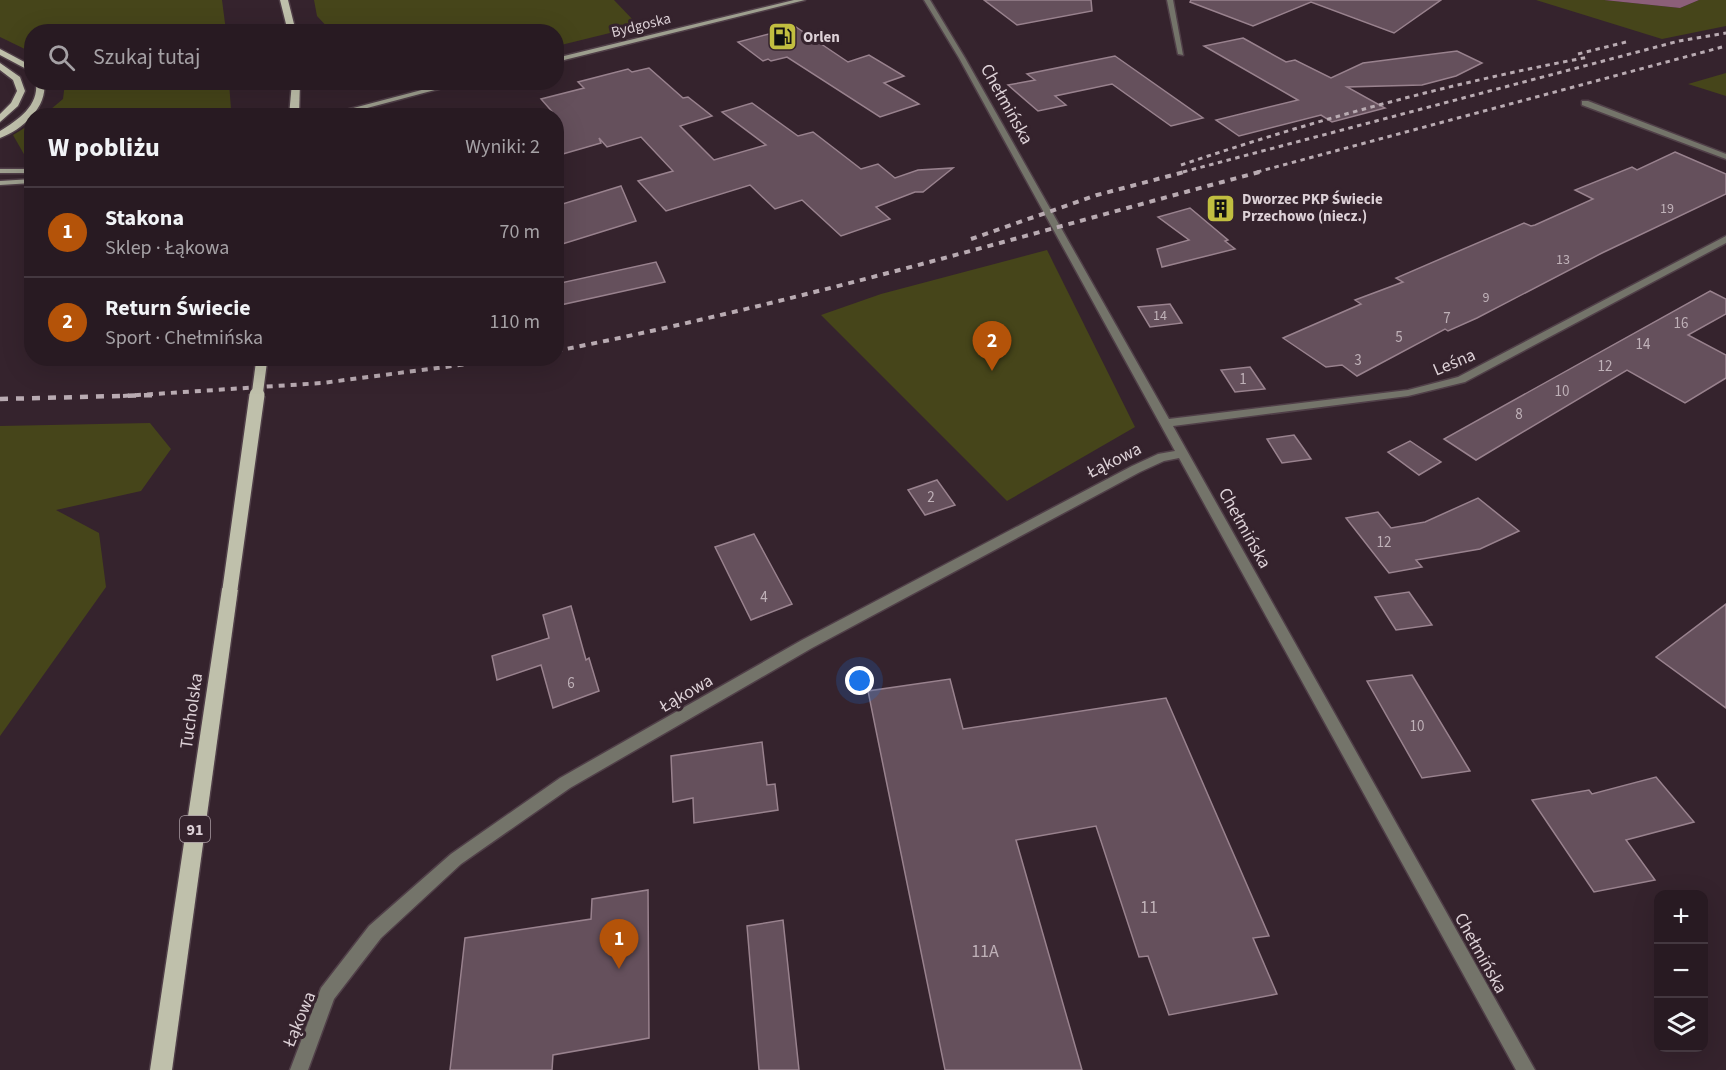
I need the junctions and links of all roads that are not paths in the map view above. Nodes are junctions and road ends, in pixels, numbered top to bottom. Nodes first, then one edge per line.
1 (284, 0) edge
2 (802, 0) edge
3 (1170, 0) edge
4 (925, 2) edge
5 (290, 24) edge
6 (0, 52) edge
7 (1181, 54) dead end
8 (564, 58) edge
9 (0, 66) edge
10 (24, 66) edge
11 (42, 90) edge
12 (296, 90) edge
13 (430, 90) edge
14 (1585, 103) dead end
15 (33, 108) edge
16 (294, 108) edge
17 (358, 108) edge
18 (24, 116) edge
19 (0, 119) edge
20 (0, 135) edge
21 (1726, 157) edge
22 (0, 171) edge
23 (24, 171) edge
24 (24, 182) edge
25 (0, 183) edge
26 (1726, 239) edge
27 (261, 366) edge
28 (1166, 423) junction
29 (1183, 454) junction
30 (161, 1070) edge
31 (299, 1070) edge
32 (1526, 1070) edge

1 - 5 main road
2 - 8 street, Bydgoska
3 - 7 street
4 - 28 street, Chełmińska
6 - 10 main road
9 - 19 main road
11 - 15 main road
12 - 16 main road
13 - 17 street
14 - 21 street
18 - 20 main road
22 - 23 street
24 - 25 street
26 - 28 street, Leśna
27 - 30 main road, Tucholska / 91, bridge
28 - 29 street, Chełmińska
29 - 31 street, Łąkowa
29 - 32 street, Chełmińska

